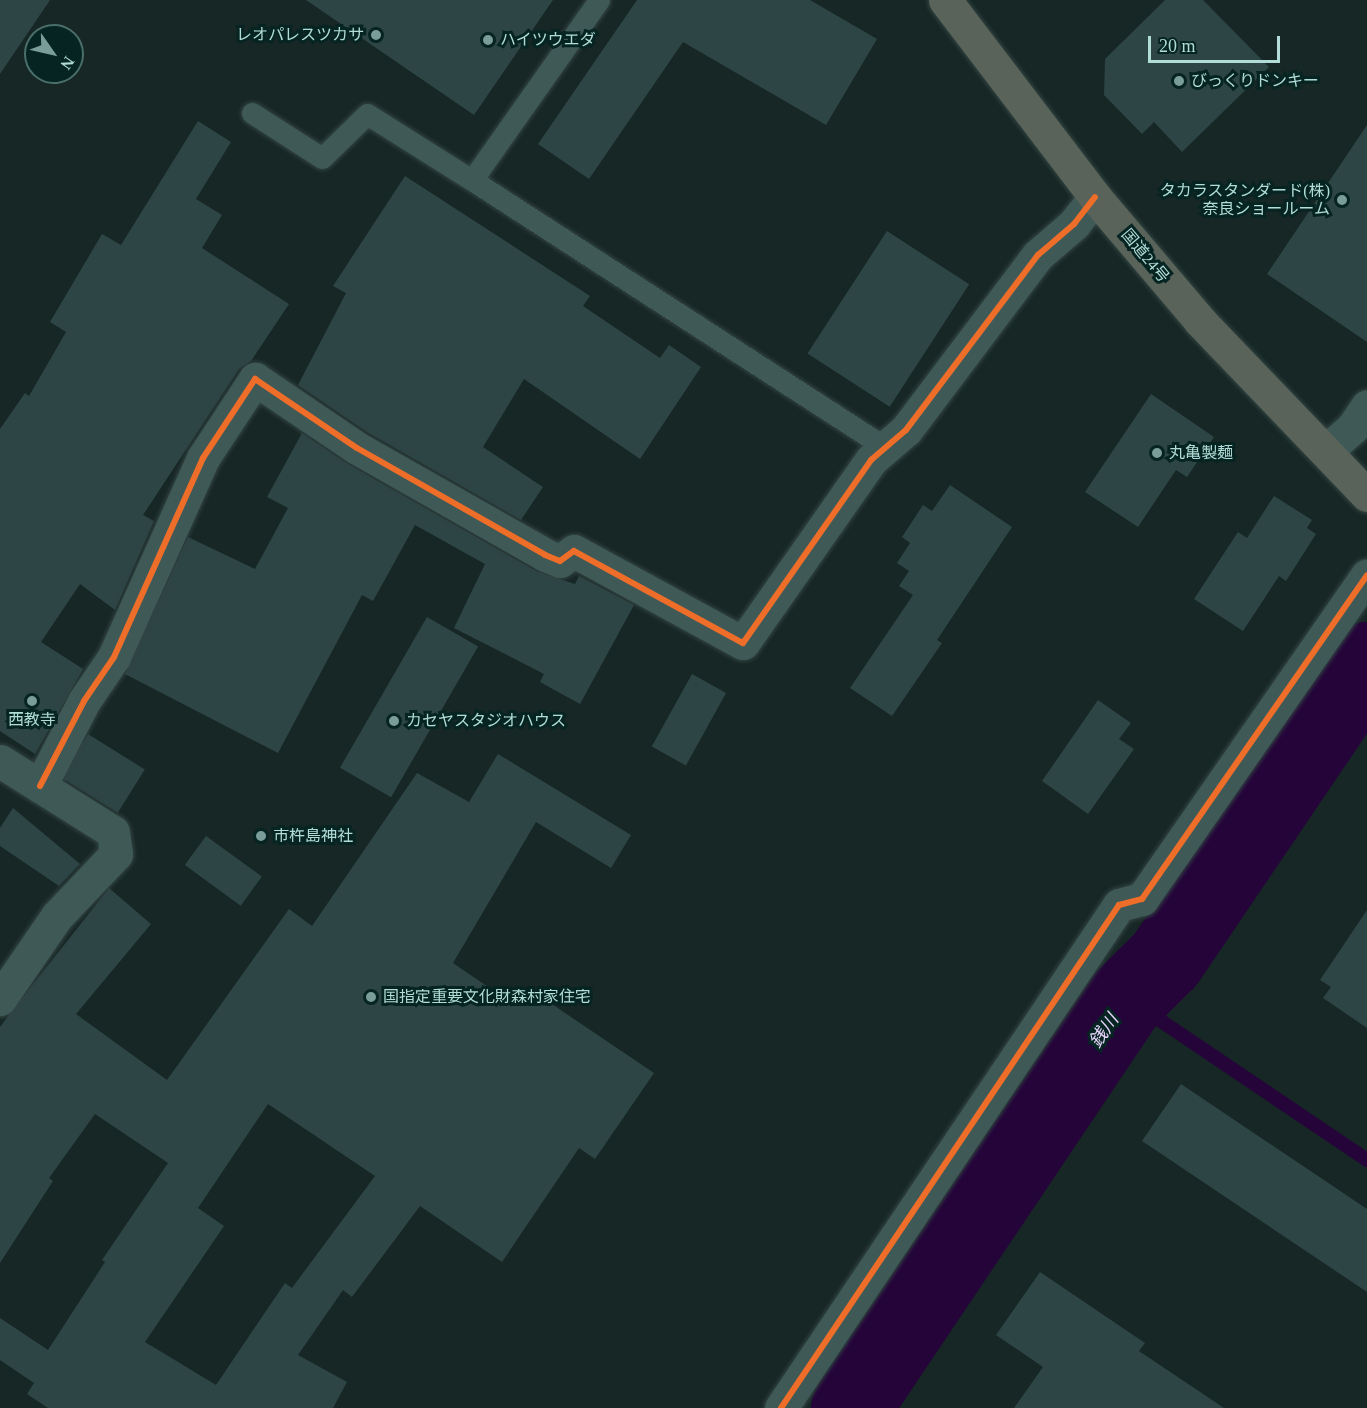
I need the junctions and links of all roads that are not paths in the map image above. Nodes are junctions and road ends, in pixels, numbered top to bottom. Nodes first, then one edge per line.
1 (599, 0) edge
2 (945, 0) edge
3 (252, 113) dead end
4 (472, 180) junction
5 (1095, 197) junction
6 (1367, 406) edge
7 (886, 448) junction
8 (1327, 450) junction
9 (1367, 495) edge
10 (1367, 574) edge
11 (0, 760) edge
12 (40, 786) junction
13 (0, 999) edge
14 (781, 1408) edge

1 - 4 lane
2 - 5 highway, 国道24号
3 - 4 lane
4 - 7 lane
5 - 7 street
5 - 8 highway, 国道24号
6 - 8 street
7 - 12 street
8 - 9 highway, 国道24号
10 - 14 street
11 - 12 street
12 - 13 street

